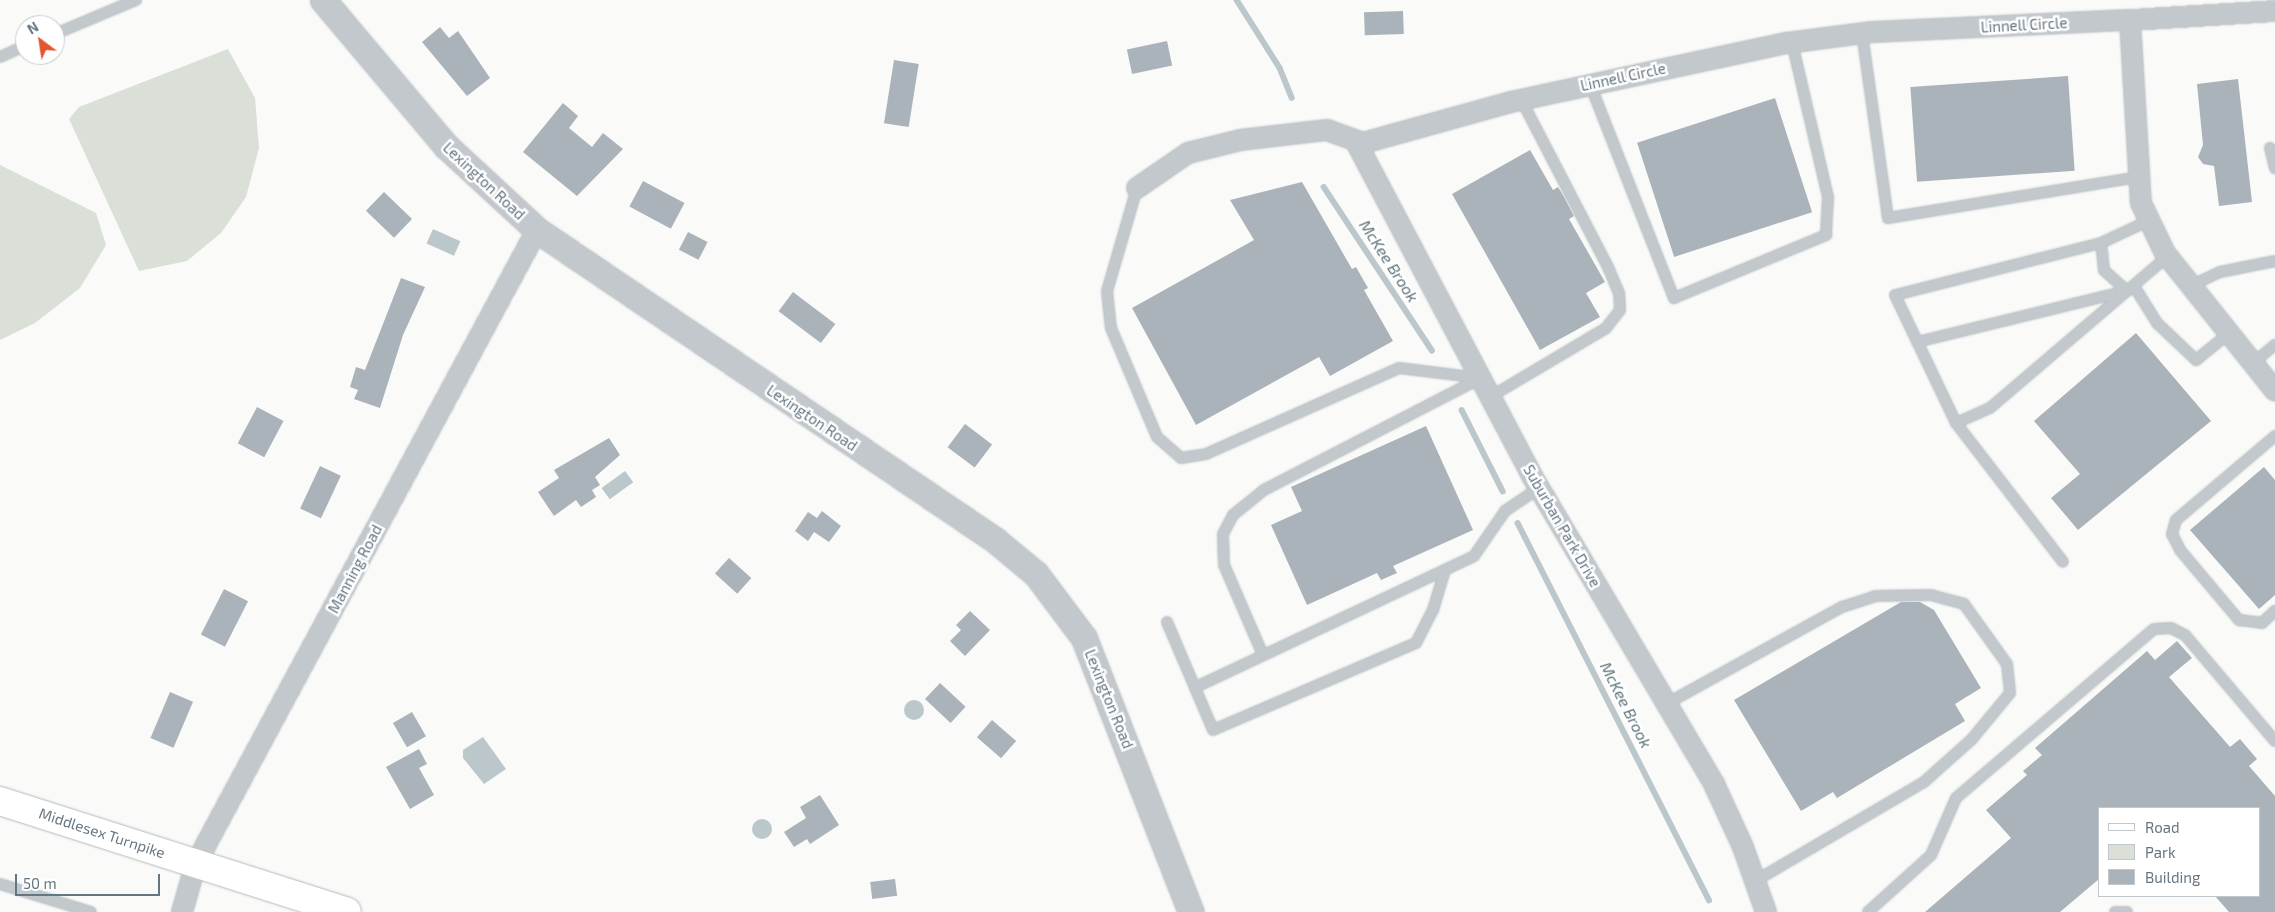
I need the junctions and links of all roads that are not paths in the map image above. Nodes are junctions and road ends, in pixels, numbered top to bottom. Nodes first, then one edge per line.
1 (136, 0) edge
2 (323, 0) edge
3 (2275, 10) edge
4 (2130, 20) junction
5 (65, 30) edge
6 (1862, 33) junction
7 (1792, 42) junction
8 (15, 50) edge
9 (0, 57) edge
10 (1590, 84) junction
11 (1521, 99) junction
12 (1355, 140) junction
13 (2270, 148) dead end
14 (2275, 168) edge
15 (2138, 177) junction
16 (1137, 188) joint
17 (2148, 221) junction
18 (537, 230) junction
19 (2101, 243) junction
20 (2168, 256) junction
21 (2275, 261) edge
22 (2190, 286) junction
23 (2130, 288) junction
24 (2227, 334) junction
25 (1917, 342) junction
26 (2275, 345) edge
27 (2252, 364) junction
28 (1481, 378) junction
29 (2275, 391) edge
30 (1490, 397) junction
31 (1956, 424) junction
32 (2275, 436) edge
33 (1538, 488) junction
34 (2063, 562) dead end
35 (1445, 570) junction
36 (2275, 611) edge
37 (1167, 622) dead end
38 (1263, 655) junction
39 (1196, 687) junction
40 (1666, 704) junction
41 (2275, 741) edge
42 (0, 800) edge
43 (196, 863) junction
44 (1754, 881) junction
45 (0, 884) edge
46 (91, 912) edge
47 (182, 912) edge
48 (347, 912) edge
49 (1191, 912) edge
50 (1766, 912) edge
51 (1868, 912) edge
52 (2115, 912) edge
53 (2127, 912) edge

1 - 5 lane
2 - 18 street, Lexington Road
3 - 4 street, Linnell Circle
4 - 6 street, Linnell Circle
4 - 15 street
6 - 7 street, Linnell Circle
6 - 15 lane
7 - 10 street, Linnell Circle
7 - 10 lane
8 - 9 lane
10 - 11 street, Linnell Circle
11 - 12 street, Linnell Circle
11 - 30 lane
12 - 16 street, Linnell Circle
12 - 28 street, Suburban Park Drive
13 - 14 lane
15 - 17 street
16 - 28 lane
17 - 19 lane
17 - 20 street
18 - 43 street, Manning Road
18 - 49 street, Lexington Road
19 - 23 lane
19 - 25 lane
20 - 22 street
20 - 23 lane
21 - 22 lane
22 - 24 street
23 - 24 lane
23 - 25 lane
23 - 31 lane
24 - 27 street
25 - 31 lane
26 - 27 lane
27 - 29 street
28 - 30 street, Suburban Park Drive
28 - 38 lane
30 - 33 street, Suburban Park Drive
31 - 34 lane
32 - 36 lane
33 - 35 lane
33 - 40 street, Suburban Park Drive
35 - 38 lane
35 - 39 lane
37 - 39 lane
38 - 39 lane
40 - 44 street, Suburban Park Drive
40 - 44 lane
41 - 51 lane
42 - 43 main road, Middlesex Turnpike
43 - 47 street, Manning Road
43 - 48 main road, Middlesex Turnpike
44 - 50 street, Suburban Park Drive
45 - 46 lane
52 - 53 lane

